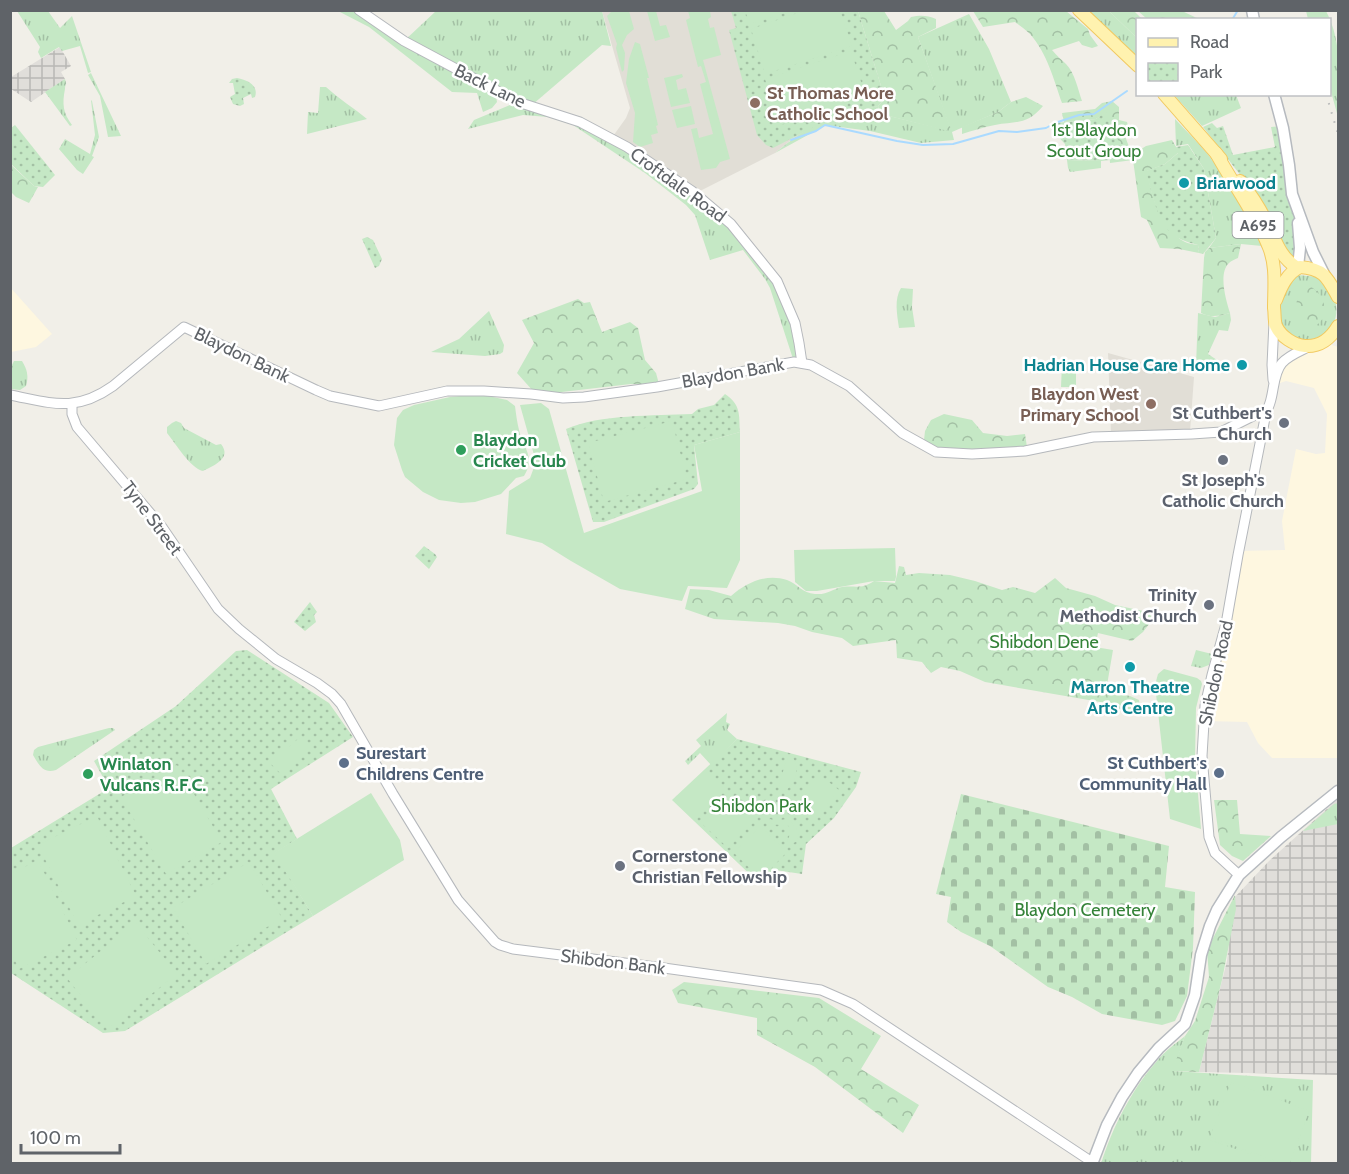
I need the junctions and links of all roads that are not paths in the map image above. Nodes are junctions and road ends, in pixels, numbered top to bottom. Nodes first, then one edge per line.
1 (359, 10) edge
2 (1079, 10) edge
3 (1136, 65) edge
4 (1166, 96) edge
5 (1275, 96) edge
6 (611, 139) joint
7 (1216, 153) junction
8 (1296, 208) junction
9 (1297, 268) junction
10 (1325, 276) junction
11 (1337, 294) edge
12 (1274, 305) junction
13 (1274, 320) junction
14 (1338, 326) edge
15 (1316, 345) junction
16 (1337, 346) dead end
17 (802, 363) junction
18 (1274, 385) junction
19 (10, 395) edge
20 (72, 404) junction
21 (1266, 413) junction
22 (238, 629) joint
23 (1338, 790) edge
24 (1239, 875) junction
25 (1092, 1163) edge

1 - 6 street, Back Lane
2 - 3 main road
4 - 7 main road, A695
5 - 8 main road
6 - 17 street, Croftdale Road
7 - 9 main road, A695
7 - 12 main road, A695
8 - 9 main road
8 - 10 main road
9 - 10 main road
9 - 12 main road
10 - 11 main road
12 - 13 main road
13 - 15 main road
13 - 18 street
14 - 15 main road
15 - 16 main road
15 - 18 street
17 - 20 street, Blaydon Bank
17 - 21 street, Blaydon Bank
18 - 21 street, Shibdon Road
19 - 20 street
20 - 22 street, Tyne Street
21 - 24 street, Shibdon Road
22 - 25 street, Shibdon Bank
23 - 24 main road
24 - 25 main road

